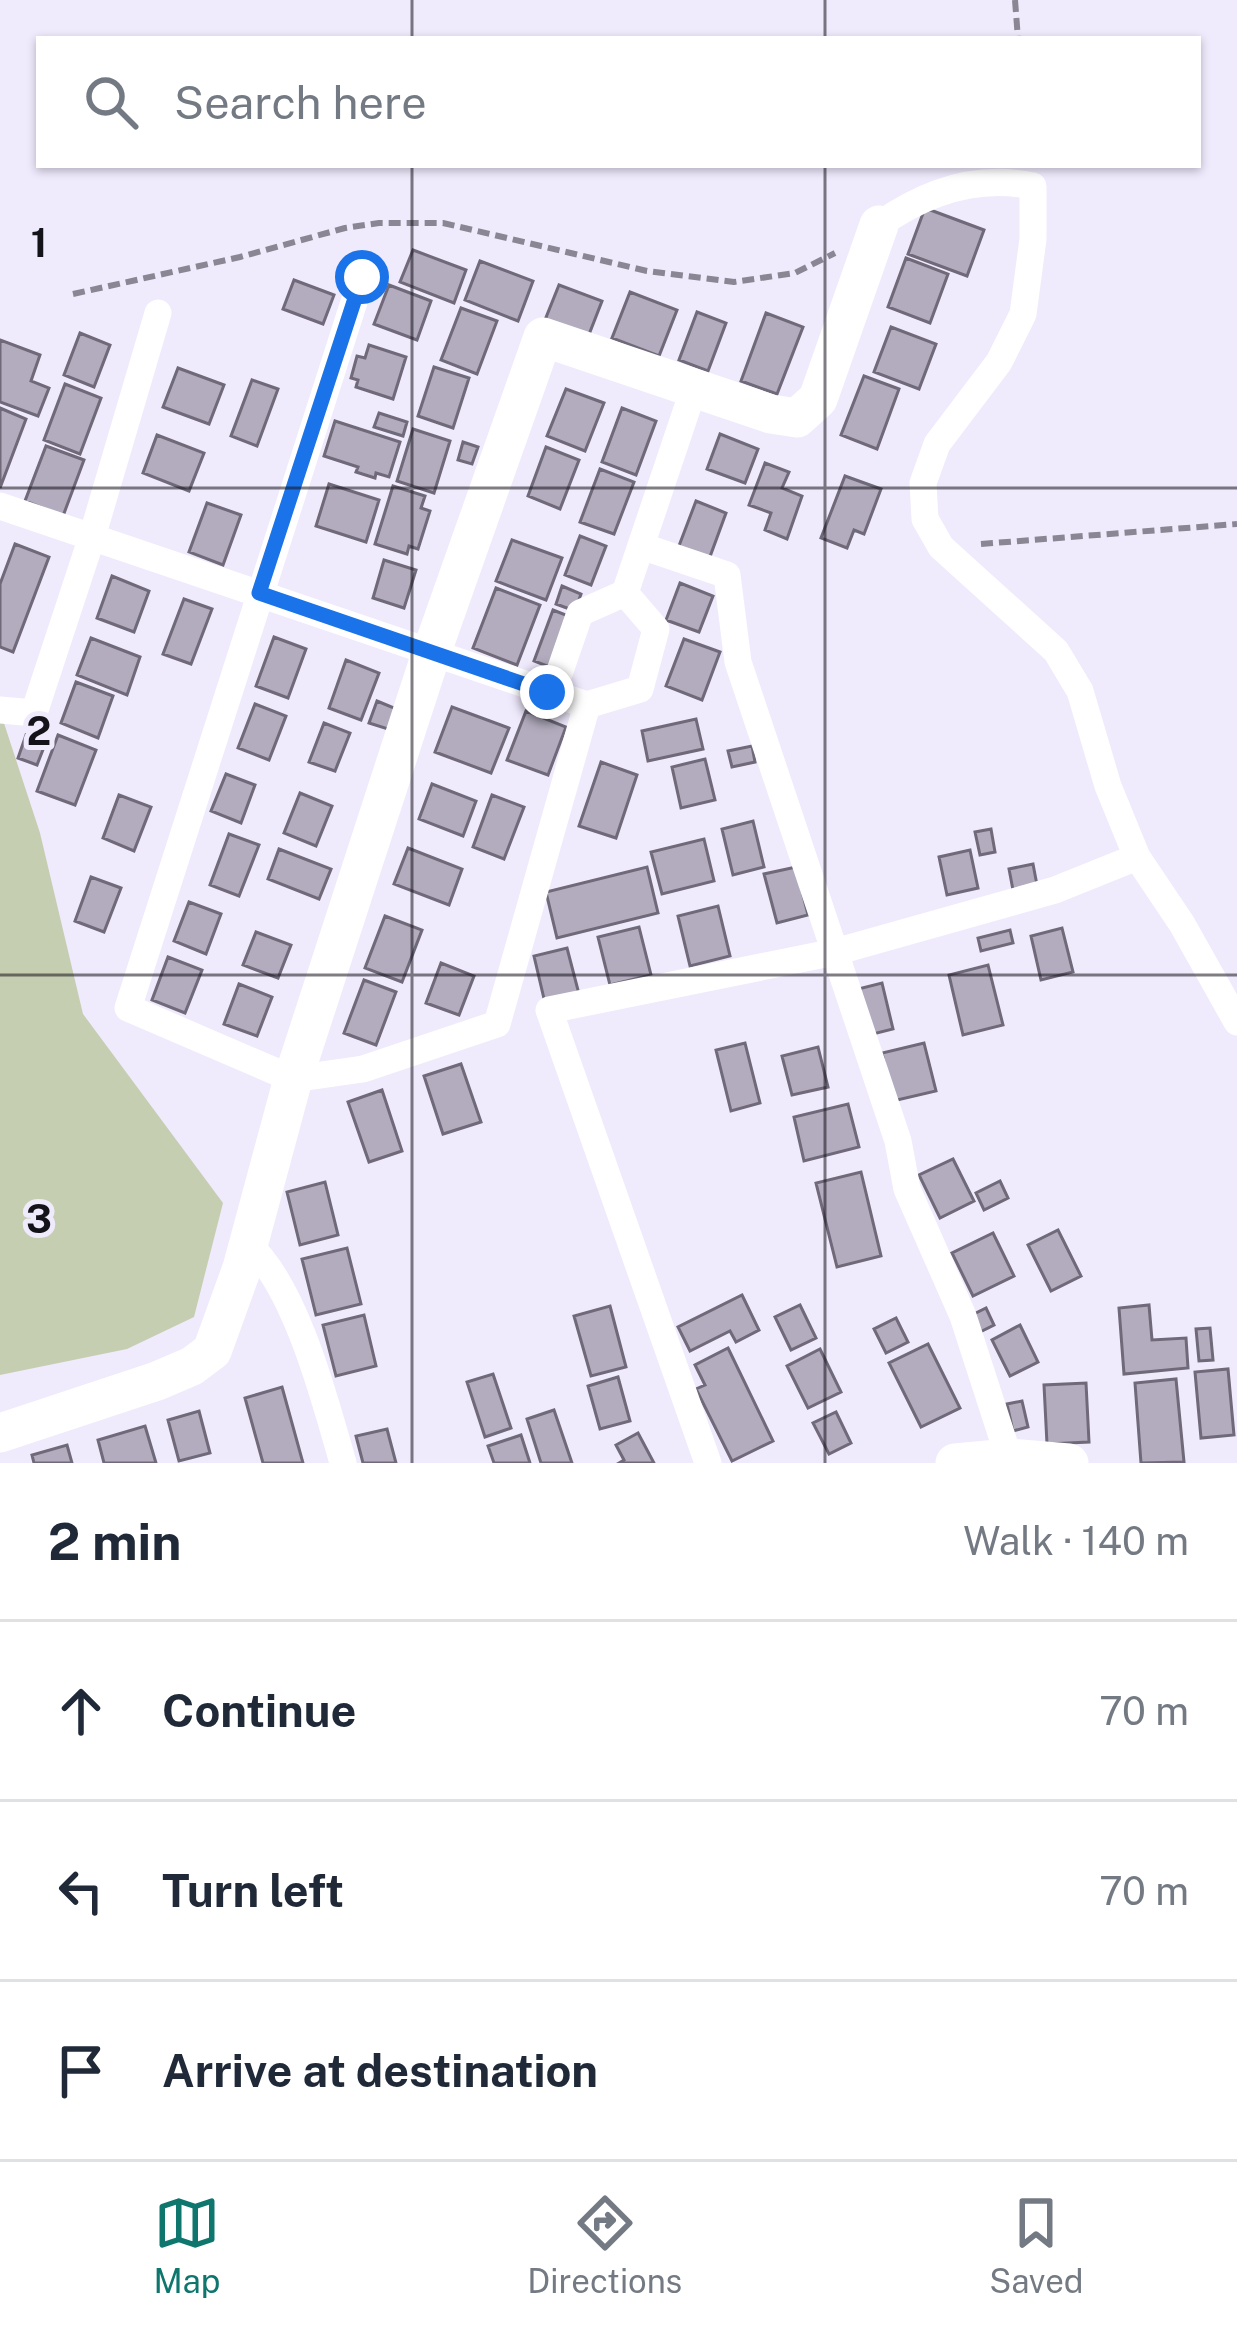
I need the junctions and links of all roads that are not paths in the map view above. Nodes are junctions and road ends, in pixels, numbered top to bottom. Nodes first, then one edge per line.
1 (879, 225) joint
2 (362, 277) dead end
3 (158, 313) dead end
4 (694, 388) junction
5 (0, 506) edge
6 (92, 537) junction
7 (641, 546) junction
8 (259, 593) junction
9 (626, 593) junction
10 (432, 651) junction
11 (552, 694) junction
12 (587, 705) junction
13 (0, 710) edge
14 (1137, 857) junction
15 (835, 952) junction
16 (549, 1010) junction
17 (1237, 1022) edge
18 (496, 1024) junction
19 (292, 1079) junction
20 (248, 1244) junction
21 (0, 1433) edge
22 (1009, 1458) junction
23 (343, 1463) edge
24 (708, 1463) edge
25 (955, 1463) edge
26 (1069, 1463) edge

1 - 4 street
1 - 14 street
2 - 8 street
3 - 6 street
4 - 7 street
4 - 10 street
5 - 6 street
6 - 8 street
6 - 13 street
7 - 9 street
7 - 15 street
8 - 10 street
8 - 19 street
9 - 11 street
9 - 12 street
10 - 11 street
10 - 19 street
11 - 12 street
12 - 18 street
14 - 15 street
14 - 17 street
15 - 16 street
15 - 22 street
16 - 18 street
16 - 24 street
18 - 19 street
19 - 20 street
20 - 21 street
20 - 23 street
22 - 25 street
22 - 26 street

